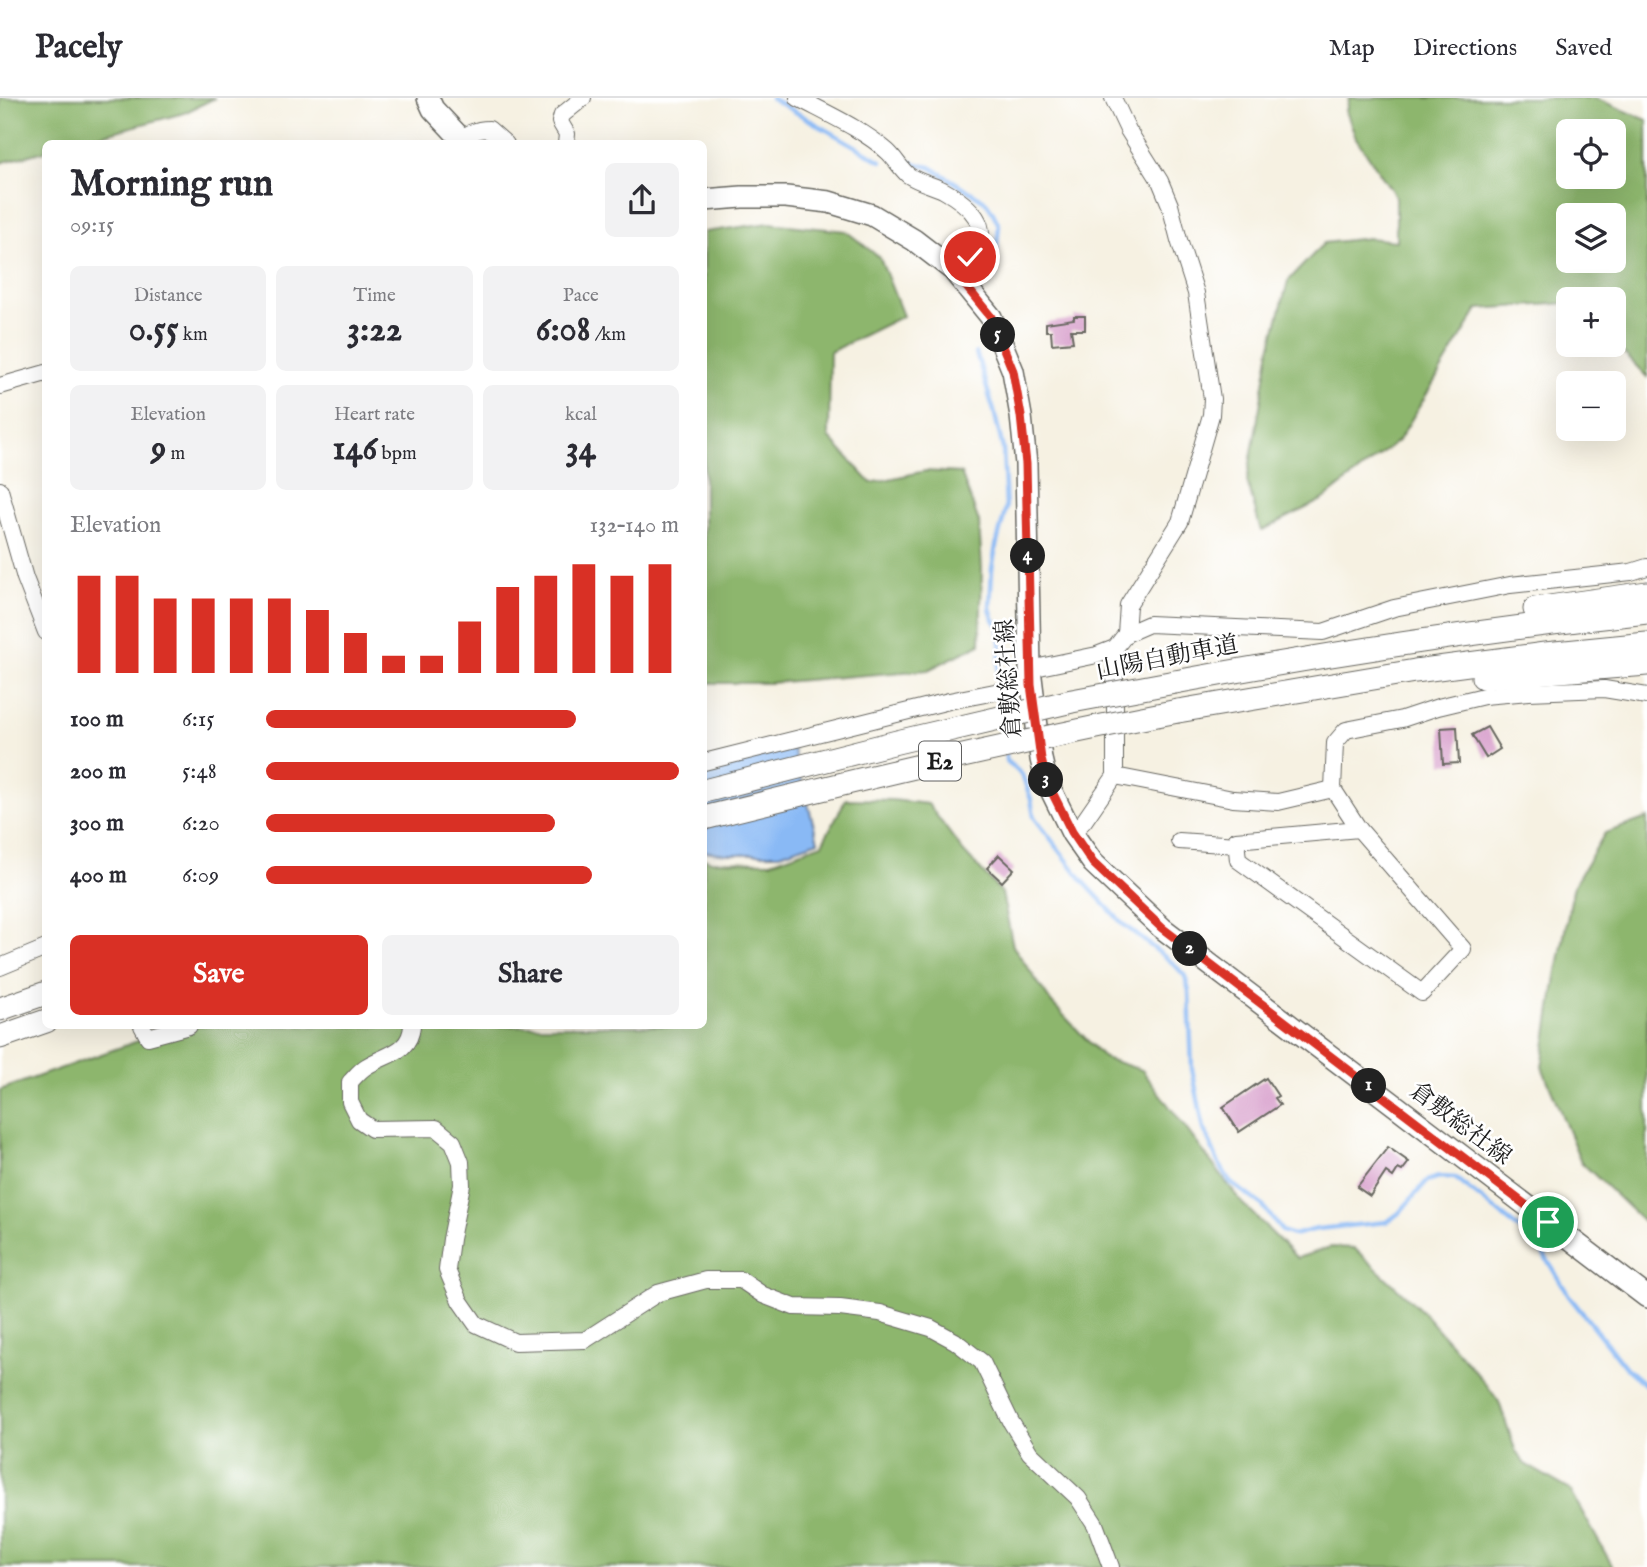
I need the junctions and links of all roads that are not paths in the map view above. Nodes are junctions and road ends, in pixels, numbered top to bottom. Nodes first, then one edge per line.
1 (428, 98) edge
2 (583, 98) edge
3 (798, 98) edge
4 (1113, 98) edge
5 (459, 140) edge
6 (464, 140) edge
7 (501, 140) edge
8 (566, 140) edge
9 (707, 200) edge
10 (953, 270) junction
11 (42, 374) edge
12 (0, 386) edge
13 (0, 490) edge
14 (1647, 567) edge
15 (1647, 593) edge
16 (1647, 612) edge
17 (42, 622) edge
18 (1126, 634) junction
19 (1647, 644) edge
20 (1115, 648) junction
21 (1299, 659) junction
22 (1647, 664) edge
23 (1030, 677) junction
24 (1302, 690) junction
25 (1647, 696) edge
26 (707, 761) edge
27 (1115, 776) junction
28 (1333, 789) junction
29 (707, 790) edge
30 (707, 817) edge
31 (1359, 829) junction
32 (1072, 832) junction
33 (1179, 841) dead end
34 (1237, 845) junction
35 (42, 950) edge
36 (0, 967) edge
37 (42, 994) edge
38 (0, 1009) edge
39 (42, 1022) edge
40 (144, 1029) edge
41 (178, 1029) edge
42 (412, 1029) edge
43 (0, 1037) edge
44 (1647, 1297) edge
45 (1111, 1567) edge

1 - 5 main road
2 - 8 street
3 - 10 street
4 - 18 street
6 - 7 street
9 - 10 main road, 倉敷総社線
10 - 23 main road, 倉敷総社線
11 - 12 street
13 - 17 street
14 - 18 street
15 - 21 highway
16 - 21 highway, 山陽自動車道 / E2
18 - 20 street
19 - 24 highway, E2
20 - 23 street
20 - 27 street
21 - 29 highway, 山陽自動車道 / E2, bridge
22 - 24 highway
23 - 26 street
23 - 32 main road, 倉敷総社線
24 - 30 highway, E2, bridge
25 - 28 street
27 - 28 street
27 - 32 street
28 - 31 street
31 - 34 street
31 - 34 street
32 - 44 main road, 倉敷総社線
33 - 34 street
35 - 36 street
37 - 38 highway
39 - 43 highway
40 - 41 street
42 - 45 street

